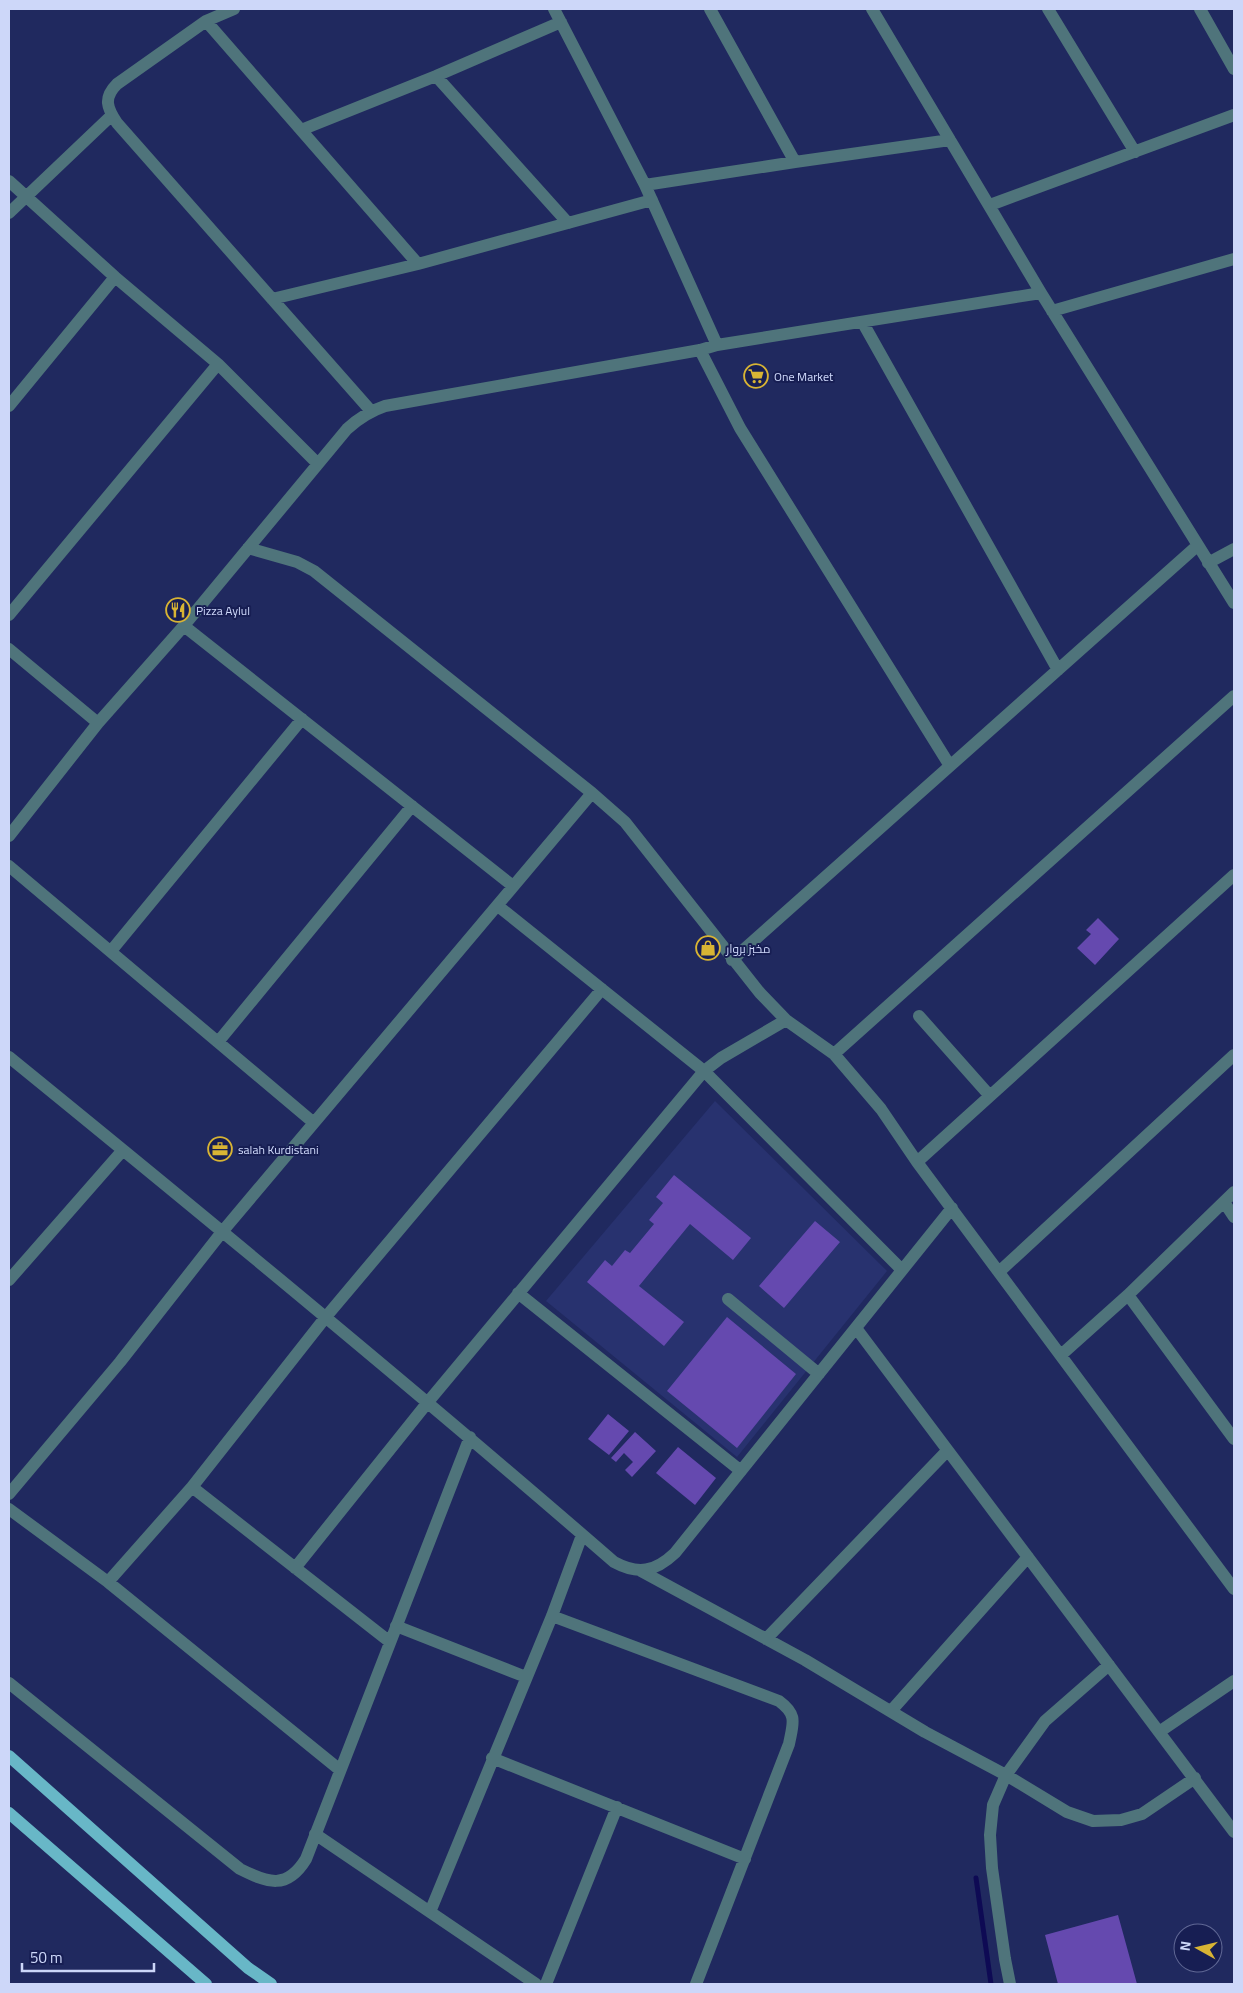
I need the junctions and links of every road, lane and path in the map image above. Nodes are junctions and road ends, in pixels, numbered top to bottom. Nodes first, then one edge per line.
1 (234, 9) edge
2 (554, 9) edge
3 (710, 9) edge
4 (872, 9) edge
5 (1064, 9) edge
6 (1200, 9) edge
7 (1050, 12) edge
8 (206, 21) junction
9 (561, 22) junction
10 (1234, 70) edge
11 (436, 76) junction
12 (112, 115) junction
13 (1234, 115) edge
14 (301, 130) junction
15 (950, 140) junction
16 (1135, 152) junction
17 (795, 162) junction
18 (9, 181) edge
19 (645, 185) junction
20 (26, 195) junction
21 (652, 200) junction
22 (990, 205) junction
23 (9, 213) edge
24 (568, 223) junction
25 (1234, 258) edge
26 (418, 264) junction
27 (115, 277) junction
28 (1041, 293) junction
29 (272, 299) junction
30 (1052, 311) junction
31 (863, 322) junction
32 (717, 345) junction
33 (700, 350) junction
34 (218, 364) junction
35 (9, 406) edge
36 (371, 411) junction
37 (318, 464) junction
38 (1197, 546) junction
39 (248, 548) junction
40 (1234, 549) edge
41 (1208, 563) junction
42 (1234, 603) edge
43 (9, 615) edge
44 (184, 626) junction
45 (9, 649) edge
46 (1058, 670) junction
47 (1234, 696) edge
48 (302, 719) junction
49 (98, 723) junction
50 (950, 766) junction
51 (592, 793) junction
52 (412, 806) junction
53 (9, 836) edge
54 (9, 866) edge
55 (1234, 875) edge
56 (514, 886) junction
57 (498, 906) junction
58 (111, 951) junction
59 (732, 960) junction
60 (602, 989) junction
61 (918, 1016) dead end
62 (786, 1020) junction
63 (218, 1042) junction
64 (834, 1054) junction
65 (1234, 1055) edge
66 (11, 1064) edge
67 (704, 1071) junction
68 (990, 1096) junction
69 (314, 1123) junction
70 (123, 1150) junction
71 (917, 1162) junction
72 (1234, 1192) edge
73 (1224, 1202) junction
74 (952, 1208) junction
75 (1234, 1217) edge
76 (222, 1232) junction
77 (902, 1270) junction
78 (1000, 1271) junction
79 (9, 1280) edge
80 (518, 1293) junction
81 (1128, 1295) junction
82 (728, 1299) dead end
83 (325, 1318) junction
84 (856, 1328) junction
85 (1061, 1355) junction
86 (819, 1374) junction
87 (428, 1402) junction
88 (470, 1437) junction
89 (1234, 1439) edge
90 (947, 1451) junction
91 (741, 1471) junction
92 (192, 1487) junction
93 (9, 1494) edge
94 (9, 1508) edge
95 (582, 1535) junction
96 (1028, 1557) junction
97 (295, 1568) junction
98 (640, 1571) junction
99 (108, 1582) junction
100 (1234, 1589) edge
101 (552, 1616) junction
102 (396, 1626) junction
103 (766, 1639) junction
104 (390, 1642) junction
105 (1109, 1665) junction
106 (526, 1677) junction
107 (1234, 1681) edge
108 (9, 1683) edge
109 (891, 1711) junction
110 (1159, 1732) junction
111 (9, 1756) edge
112 (492, 1758) junction
113 (340, 1770) junction
114 (1006, 1775) junction
115 (1195, 1778) junction
116 (617, 1807) junction
117 (9, 1814) edge
118 (1234, 1832) edge
119 (315, 1834) junction
120 (745, 1859) junction
121 (430, 1912) junction
122 (206, 1984) edge
123 (271, 1984) edge
124 (536, 1984) edge
125 (546, 1984) edge
126 (696, 1984) edge
127 (1010, 1984) edge

1 - 8 street
2 - 9 street
3 - 17 street
4 - 15 street
5 - 7 street
6 - 10 street
7 - 16 street
8 - 12 street
8 - 14 street
9 - 11 street
9 - 19 street
11 - 14 street
11 - 24 street
12 - 20 street
12 - 29 street
13 - 16 street
14 - 26 street
15 - 17 street
15 - 22 street
16 - 22 street
17 - 19 street
18 - 20 street
19 - 21 street
20 - 23 street
20 - 27 street
21 - 24 street
21 - 32 street
22 - 28 street
24 - 26 street
25 - 30 street
26 - 29 street
27 - 34 street
27 - 35 street
28 - 30 street
28 - 31 street
29 - 36 street
30 - 38 street
31 - 32 street
31 - 46 street
32 - 33 street
33 - 36 street
33 - 50 street
34 - 37 street
34 - 43 street
36 - 37 street
37 - 39 street
38 - 41 street
38 - 46 street
39 - 44 street
39 - 51 street
40 - 41 street
41 - 42 street
44 - 48 street
44 - 49 street
45 - 49 street
46 - 50 street
47 - 64 street
48 - 52 street
48 - 58 street
49 - 53 street
50 - 59 street
51 - 56 street
51 - 59 street
52 - 56 street
52 - 63 street
54 - 58 street
55 - 68 street
56 - 57 street
57 - 60 street
57 - 69 street
58 - 63 street
59 - 62 street
60 - 67 street
60 - 83 street
61 - 68 street
62 - 64 street
62 - 67 street
63 - 69 street
64 - 71 street
65 - 78 street
66 - 70 street
67 - 77 street
67 - 80 street
68 - 71 street
69 - 76 street
70 - 76 street
70 - 79 street
71 - 74 street
72 - 73 street
73 - 75 street
73 - 81 street
74 - 77 street
74 - 78 street
76 - 83 street
76 - 93 street
77 - 84 street
78 - 85 street
80 - 87 street
80 - 91 street
81 - 85 street
81 - 89 street
82 - 86 street
83 - 87 street
83 - 92 street
84 - 86 street
84 - 90 street
85 - 100 street
86 - 91 street
87 - 88 street
87 - 97 street
88 - 95 street
88 - 102 street
90 - 96 street
90 - 103 street
91 - 98 street
92 - 97 street
92 - 99 street
94 - 99 street
95 - 98 street
95 - 101 street
96 - 105 street
96 - 109 street
97 - 104 street
98 - 103 street
99 - 113 street
101 - 106 street
101 - 120 street
102 - 104 street
102 - 106 street
103 - 109 street
104 - 113 street
105 - 110 street
105 - 114 street
106 - 112 street
107 - 110 street
108 - 119 street
109 - 114 street
110 - 115 street
111 - 123 main road
112 - 116 street
112 - 121 street
113 - 119 street
114 - 115 street
114 - 127 street
115 - 118 street
116 - 120 street
116 - 125 street
117 - 122 main road
119 - 121 street
120 - 126 street
121 - 124 street

